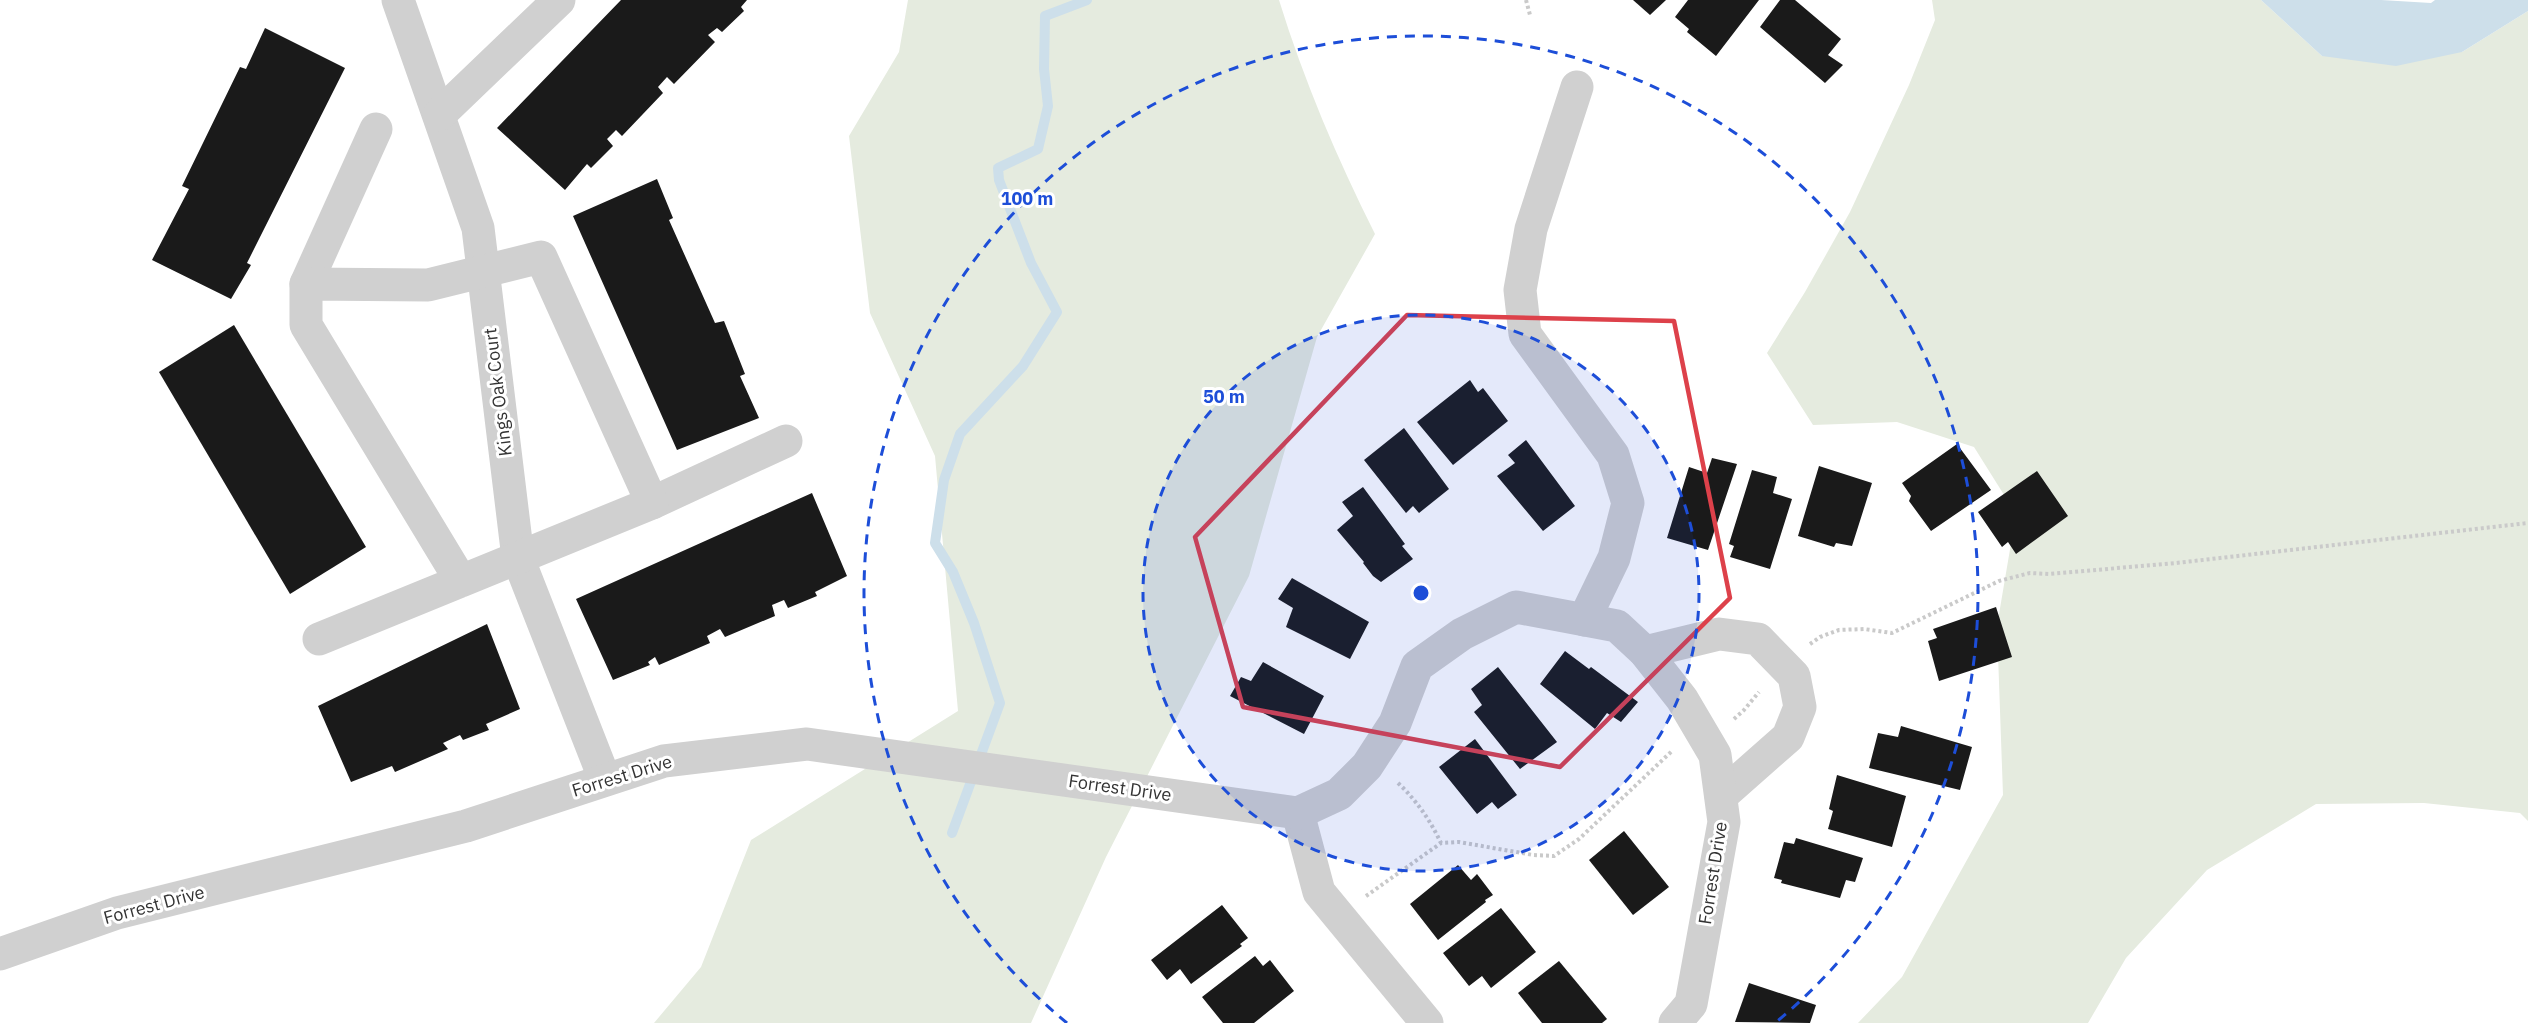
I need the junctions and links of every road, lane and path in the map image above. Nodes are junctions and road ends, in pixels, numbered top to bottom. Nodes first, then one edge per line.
1 (399, 0) edge
2 (559, 0) edge
3 (1526, 0) edge
4 (1530, 15) dead end
5 (1576, 87) dead end
6 (439, 115) junction
7 (376, 129) dead end
8 (483, 271) junction
9 (306, 284) junction
10 (786, 441) dead end
11 (652, 503) junction
12 (2528, 523) edge
13 (518, 558) junction
14 (460, 581) junction
15 (1584, 620) junction
16 (319, 639) dead end
17 (1645, 652) junction
18 (1784, 666) junction
19 (1702, 732) junction
20 (1367, 765) junction
21 (605, 780) junction
22 (1721, 796) junction
23 (1298, 813) junction
24 (1441, 843) junction
25 (1339, 917) junction
26 (0, 954) edge
27 (1427, 1023) edge
28 (1675, 1023) edge

1 - 6 street, Kings Oak Court
2 - 6 street
3 - 4 path
5 - 15 street
6 - 8 street, Kings Oak Court
7 - 9 street
8 - 9 street
8 - 11 street
8 - 13 street, Kings Oak Court
9 - 14 street
10 - 11 street
11 - 13 street
12 - 18 path
13 - 14 street
13 - 21 street, Kings Oak Court
14 - 16 street
15 - 17 street, Forrest Drive
15 - 20 street, Forrest Drive
17 - 18 street
17 - 19 street, Forrest Drive
18 - 19 path
18 - 22 street
19 - 22 street, Forrest Drive
19 - 24 path
20 - 23 street, Forrest Drive
20 - 24 path
21 - 23 street, Forrest Drive
21 - 26 street, Forrest Drive
22 - 28 street, Forrest Drive
23 - 25 street
24 - 25 path
25 - 27 street

